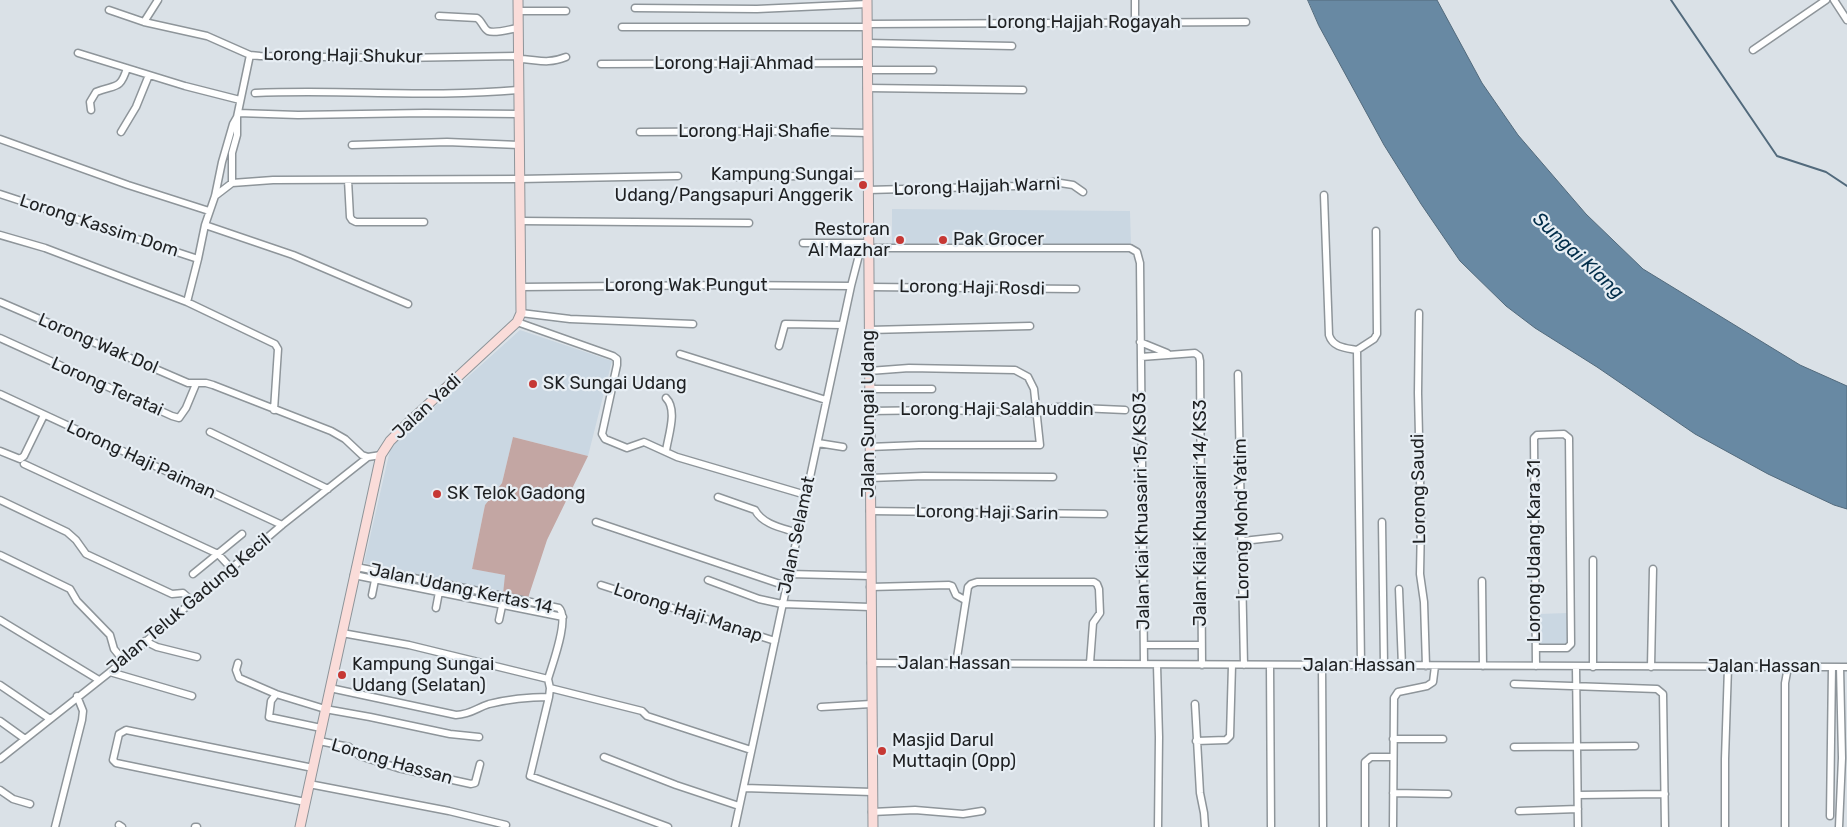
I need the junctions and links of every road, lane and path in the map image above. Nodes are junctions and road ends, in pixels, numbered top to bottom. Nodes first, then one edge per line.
1 (158, 0) edge
2 (518, 0) edge
3 (1135, 0) edge
4 (1826, 0) edge
5 (1834, 0) edge
6 (867, 2) edge
7 (635, 8) dead end
8 (109, 10) dead end
9 (566, 11) dead end
10 (518, 12) junction
11 (439, 16) dead end
12 (1847, 20) edge
13 (144, 22) junction
14 (1135, 22) junction
15 (1246, 22) dead end
16 (867, 26) junction
17 (622, 27) dead end
18 (518, 28) junction
19 (867, 43) junction
20 (1012, 46) dead end
21 (1753, 50) dead end
22 (78, 53) dead end
23 (250, 55) junction
24 (566, 57) dead end
25 (517, 58) junction
26 (601, 64) dead end
27 (867, 66) junction
28 (127, 68) junction
29 (934, 70) dead end
30 (149, 75) junction
31 (867, 88) junction
32 (518, 90) junction
33 (1024, 90) dead end
34 (255, 93) dead end
35 (240, 100) junction
36 (91, 110) dead end
37 (518, 114) junction
38 (238, 115) junction
39 (121, 132) dead end
40 (640, 132) dead end
41 (868, 133) junction
42 (0, 139) edge
43 (352, 145) dead end
44 (519, 145) junction
45 (868, 175) junction
46 (678, 176) dead end
47 (735, 177) dead end
48 (519, 179) junction
49 (348, 180) junction
50 (232, 183) junction
51 (868, 190) junction
52 (1083, 192) dead end
53 (0, 194) edge
54 (1324, 195) dead end
55 (215, 196) junction
56 (209, 211) junction
57 (520, 221) junction
58 (424, 222) dead end
59 (748, 224) dead end
60 (205, 225) junction
61 (1376, 231) dead end
62 (0, 236) edge
63 (803, 243) dead end
64 (868, 245) junction
65 (198, 259) junction
66 (850, 286) junction
67 (521, 287) junction
68 (868, 287) junction
69 (1076, 290) dead end
70 (0, 302) edge
71 (187, 302) junction
72 (408, 304) dead end
73 (521, 312) junction
74 (1419, 313) dead end
75 (518, 322) junction
76 (693, 324) dead end
77 (842, 325) junction
78 (1030, 326) dead end
79 (869, 330) junction
80 (0, 338) edge
81 (1140, 342) junction
82 (779, 346) dead end
83 (1357, 350) junction
84 (680, 354) dead end
85 (1170, 354) junction
86 (1140, 357) junction
87 (869, 371) junction
88 (1238, 374) dead end
89 (196, 384) junction
90 (869, 388) junction
91 (932, 389) dead end
92 (0, 394) edge
93 (666, 398) dead end
94 (826, 400) junction
95 (274, 410) junction
96 (1125, 410) dead end
97 (869, 411) junction
98 (1038, 413) junction
99 (44, 415) junction
100 (210, 432) dead end
101 (818, 443) junction
102 (843, 447) dead end
103 (869, 447) junction
104 (0, 451) edge
105 (666, 451) junction
106 (381, 455) junction
107 (368, 457) junction
108 (24, 464) dead end
109 (1053, 477) dead end
110 (870, 478) junction
111 (328, 489) junction
112 (806, 495) junction
113 (718, 497) dead end
114 (0, 500) edge
115 (870, 511) junction
116 (1104, 514) dead end
117 (596, 522) dead end
118 (1382, 522) dead end
119 (282, 525) junction
120 (798, 532) junction
121 (242, 534) dead end
122 (1279, 537) dead end
123 (1243, 541) junction
124 (218, 554) junction
125 (0, 555) edge
126 (1593, 560) dead end
127 (231, 568) junction
128 (1653, 568) dead end
129 (355, 571) junction
130 (193, 574) dead end
131 (789, 574) junction
132 (870, 576) junction
133 (375, 580) junction
134 (708, 580) dead end
135 (1482, 581) dead end
136 (601, 585) dead end
137 (786, 586) junction
138 (870, 586) junction
139 (1399, 588) dead end
140 (439, 592) junction
141 (372, 595) dead end
142 (965, 600) junction
143 (192, 601) junction
144 (782, 604) junction
145 (502, 606) junction
146 (870, 607) junction
147 (436, 608) dead end
148 (563, 615) junction
149 (0, 620) edge
150 (499, 620) dead end
151 (342, 633) junction
152 (145, 641) junction
153 (774, 641) junction
154 (1144, 645) junction
155 (1201, 647) junction
156 (1536, 648) junction
157 (197, 657) dead end
158 (123, 660) junction
159 (238, 663) dead end
160 (871, 663) junction
161 (1090, 663) junction
162 (956, 664) junction
163 (1144, 664) junction
164 (1202, 665) junction
165 (1244, 665) junction
166 (1361, 665) junction
167 (1384, 665) junction
168 (1270, 666) junction
169 (1402, 666) junction
170 (1426, 666) junction
171 (1435, 666) junction
172 (1483, 666) junction
173 (1536, 666) junction
174 (1576, 667) junction
175 (1593, 667) junction
176 (1652, 667) junction
177 (1832, 667) junction
178 (1157, 668) junction
179 (1231, 668) junction
180 (1322, 668) junction
181 (1842, 669) edge
182 (1728, 670) junction
183 (1787, 670) junction
184 (110, 672) junction
185 (548, 679) junction
186 (99, 680) junction
187 (1514, 684) dead end
188 (0, 685) edge
189 (1576, 686) junction
190 (330, 688) junction
191 (550, 688) junction
192 (276, 694) junction
193 (78, 696) junction
194 (192, 696) dead end
195 (549, 697) junction
196 (871, 704) junction
197 (1195, 704) dead end
198 (821, 707) dead end
199 (325, 709) junction
200 (50, 719) junction
201 (0, 721) edge
202 (321, 728) junction
203 (479, 737) dead end
204 (25, 739) junction
205 (1393, 739) junction
206 (1443, 739) dead end
207 (1196, 740) junction
208 (319, 741) junction
209 (1577, 746) junction
210 (1635, 746) dead end
211 (1514, 747) dead end
212 (751, 750) junction
213 (604, 757) dead end
214 (1393, 757) junction
215 (0, 759) edge
216 (480, 764) dead end
217 (313, 768) junction
218 (309, 784) junction
219 (744, 788) junction
220 (0, 790) edge
221 (872, 792) junction
222 (1393, 793) junction
223 (1448, 794) dead end
224 (1665, 794) junction
225 (1578, 795) junction
226 (305, 802) junction
227 (30, 804) dead end
228 (739, 806) junction
229 (1578, 809) junction
230 (982, 810) dead end
231 (1519, 811) dead end
232 (872, 812) junction
233 (1830, 816) dead end
234 (506, 825) dead end
235 (55, 827) edge
236 (300, 827) edge
237 (668, 827) edge
238 (735, 827) edge
239 (872, 827) edge
240 (1158, 827) edge
241 (1205, 827) edge
242 (1271, 827) edge
243 (1323, 827) edge
244 (1365, 827) edge
245 (1393, 827) edge
246 (1578, 827) edge
247 (1666, 827) edge
248 (1725, 827) edge
249 (1784, 827) edge
250 (1839, 827) edge

1 - 13 street
2 - 10 street
3 - 14 street
4 - 21 street
5 - 12 street
6 - 7 street
6 - 16 street, Jalan Sungai Udang
8 - 13 street, Lorong Haji Shukur
9 - 10 street
10 - 18 street
11 - 18 street
13 - 23 street, Lorong Haji Shukur
14 - 15 street, Lorong Hajjah Rogayah
14 - 16 street, Lorong Hajjah Rogayah
16 - 17 street
16 - 19 street, Jalan Sungai Udang
18 - 25 street
19 - 20 street
19 - 27 street, Jalan Sungai Udang
22 - 28 street
23 - 25 street, Lorong Haji Shukur
23 - 35 street
24 - 25 street, Lorong Haji Shukur
25 - 32 street
26 - 27 street, Lorong Haji Ahmad
27 - 29 street, Lorong Haji Ahmad
27 - 31 street, Jalan Sungai Udang
28 - 30 street
28 - 36 street
30 - 35 street
30 - 39 street
31 - 33 street
31 - 41 street, Jalan Sungai Udang
32 - 34 street
32 - 37 street
35 - 38 street
37 - 38 street
37 - 44 street
38 - 50 street
38 - 55 street
40 - 41 street, Lorong Haji Shafie
41 - 45 street, Jalan Sungai Udang
42 - 56 street
43 - 44 street
44 - 48 street
45 - 47 street
45 - 51 street, Jalan Sungai Udang
46 - 48 street
48 - 49 street
48 - 57 street
49 - 50 street
49 - 58 street
50 - 55 street
51 - 52 street, Lorong Hajjah Warni
51 - 64 street, Jalan Sungai Udang
53 - 65 street, Lorong Kassim Dom
54 - 83 street
55 - 56 street
56 - 60 street
57 - 59 street
57 - 67 street
60 - 65 street
60 - 72 street
61 - 83 street
62 - 71 street
63 - 64 street
64 - 66 street, Jalan Selamat
64 - 68 street, Jalan Sungai Udang
64 - 81 street, Jalan Kiai Khuasairi 15/KS03
65 - 71 street
66 - 67 street, Lorong Wak Pungut
66 - 77 street, Jalan Selamat
67 - 73 street
68 - 69 street, Lorong Haji Rosdi
68 - 79 street, Jalan Sungai Udang
70 - 89 street, Lorong Wak Dol
71 - 95 street
73 - 75 street
73 - 76 street
74 - 170 street, Lorong Saudi
75 - 105 street
75 - 106 street, Jalan Yadi
77 - 82 street
77 - 94 street, Jalan Selamat
78 - 79 street
79 - 87 street, Jalan Sungai Udang
80 - 89 street, Lorong Teratai
81 - 85 street
81 - 86 street, Jalan Kiai Khuasairi 15/KS03
83 - 166 street
84 - 94 street
85 - 86 street
85 - 155 street, Jalan Kiai Khuasairi 14/KS3
86 - 154 street, Jalan Kiai Khuasairi 15/KS03
87 - 90 street, Jalan Sungai Udang
87 - 98 street
88 - 123 street, Lorong Mohd Yatim
89 - 95 street, Lorong Wak Dol
90 - 91 street
90 - 97 street, Jalan Sungai Udang
92 - 99 street, Lorong Haji Paiman
93 - 105 street
94 - 101 street, Jalan Selamat
95 - 107 street, Lorong Wak Dol
96 - 98 street, Lorong Haji Salahuddin
97 - 98 street, Lorong Haji Salahuddin
97 - 103 street, Jalan Sungai Udang
98 - 103 street
99 - 104 street
99 - 119 street, Lorong Haji Paiman
100 - 111 street
101 - 102 street
101 - 112 street, Jalan Selamat
103 - 110 street, Jalan Sungai Udang
105 - 112 street
106 - 107 street, Jalan Teluk Gadung Kecil
106 - 129 street, Jalan Yadi
107 - 111 street, Jalan Teluk Gadung Kecil
108 - 124 street
109 - 110 street
110 - 115 street, Jalan Sungai Udang
111 - 119 street, Jalan Teluk Gadung Kecil
112 - 120 street, Jalan Selamat
113 - 120 street
114 - 143 street
115 - 116 street, Lorong Haji Sarin
115 - 132 street, Jalan Sungai Udang
117 - 137 street
118 - 167 street
119 - 127 street, Jalan Teluk Gadung Kecil
120 - 131 street, Jalan Selamat
121 - 124 street
122 - 123 street
123 - 165 street, Lorong Mohd Yatim
124 - 127 street
124 - 130 street
125 - 158 street
126 - 175 street
127 - 143 street, Jalan Teluk Gadung Kecil
128 - 176 street
129 - 133 street
129 - 148 street, Jalan Udang Kertas 14
129 - 151 street, Jalan Yadi
131 - 132 street
131 - 137 street, Jalan Selamat
132 - 138 street, Jalan Sungai Udang
133 - 140 street
133 - 141 street
134 - 144 street
135 - 172 street
136 - 153 street, Lorong Haji Manap
137 - 144 street, Jalan Selamat
138 - 142 street
138 - 146 street, Jalan Sungai Udang
139 - 169 street
140 - 145 street
140 - 147 street
142 - 161 street
142 - 162 street
143 - 152 street, Jalan Teluk Gadung Kecil
144 - 146 street
144 - 153 street, Jalan Selamat
145 - 148 street
145 - 150 street
146 - 160 street, Jalan Sungai Udang
148 - 185 street
149 - 186 street
151 - 185 street
151 - 190 street, Jalan Yadi
152 - 157 street
152 - 158 street, Jalan Teluk Gadung Kecil
153 - 212 street, Jalan Selamat
154 - 155 street
154 - 163 street, Jalan Kiai Khuasairi 15/KS03
155 - 164 street, Jalan Kiai Khuasairi 14/KS3
156 - 156 street, Lorong Udang Kara 31
156 - 173 street, Lorong Udang Kara 31
158 - 184 street, Jalan Teluk Gadung Kecil
159 - 192 street
160 - 162 street, Jalan Hassan
160 - 196 street, Jalan Sungai Udang
161 - 162 street, Jalan Hassan
161 - 163 street, Jalan Hassan
163 - 178 street, Jalan Hassan
164 - 178 street, Jalan Hassan
164 - 179 street, Jalan Hassan
165 - 168 street, Jalan Hassan
165 - 179 street, Jalan Hassan
166 - 167 street, Jalan Hassan
166 - 180 street, Jalan Hassan
167 - 169 street, Jalan Hassan
168 - 180 street, Jalan Hassan
168 - 242 street
169 - 170 street, Jalan Hassan
170 - 171 street, Jalan Hassan
171 - 172 street, Jalan Hassan
171 - 205 street
172 - 173 street, Jalan Hassan
173 - 174 street, Jalan Hassan
174 - 175 street, Jalan Hassan
174 - 189 street
175 - 176 street, Jalan Hassan
176 - 182 street, Jalan Hassan
177 - 181 street, Jalan Hassan
177 - 183 street, Jalan Hassan
177 - 233 street
178 - 240 street
179 - 207 street
180 - 243 street
181 - 250 street
182 - 183 street, Jalan Hassan
182 - 248 street
183 - 249 street
184 - 186 street, Jalan Teluk Gadung Kecil
184 - 194 street
185 - 191 street
186 - 193 street, Jalan Teluk Gadung Kecil
187 - 189 street
188 - 200 street
189 - 209 street
189 - 224 street
190 - 195 street
190 - 199 street, Jalan Yadi
191 - 195 street
191 - 212 street
192 - 199 street
192 - 202 street
193 - 200 street, Jalan Teluk Gadung Kecil
193 - 235 street
195 - 237 street
196 - 198 street
196 - 221 street, Jalan Sungai Udang
197 - 207 street
199 - 202 street, Jalan Yadi
199 - 203 street
200 - 204 street, Jalan Teluk Gadung Kecil
201 - 204 street
202 - 208 street, Jalan Yadi
204 - 215 street, Jalan Teluk Gadung Kecil
205 - 206 street
205 - 214 street
207 - 241 street
208 - 216 street, Lorong Hassan
208 - 217 street, Jalan Yadi
209 - 210 street
209 - 211 street
209 - 225 street
212 - 219 street, Jalan Selamat
213 - 228 street
214 - 222 street
214 - 244 street
217 - 218 street, Jalan Yadi
217 - 226 street
218 - 226 street, Jalan Yadi
218 - 234 street
219 - 221 street
219 - 228 street, Jalan Selamat
220 - 227 street
221 - 232 street, Jalan Sungai Udang
222 - 223 street
222 - 245 street
224 - 225 street
224 - 247 street
225 - 229 street
226 - 236 street, Jalan Yadi
228 - 238 street, Jalan Selamat
229 - 231 street
229 - 246 street
230 - 232 street
232 - 239 street, Jalan Sungai Udang

